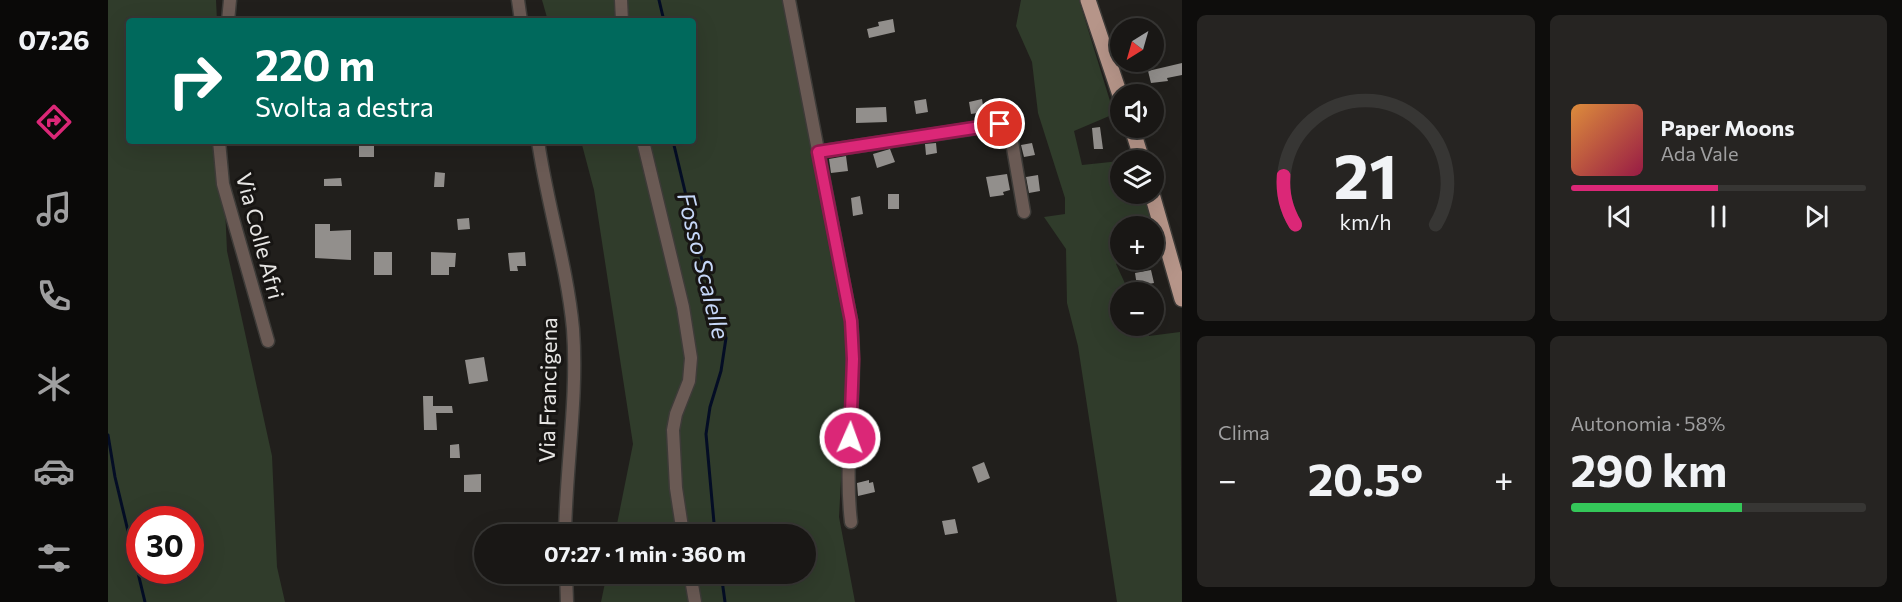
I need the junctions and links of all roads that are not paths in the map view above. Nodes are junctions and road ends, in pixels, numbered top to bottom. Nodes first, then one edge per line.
1 (230, 0) edge
2 (518, 0) edge
3 (621, 0) edge
4 (789, 0) edge
5 (1088, 0) edge
6 (228, 18) edge
7 (521, 18) edge
8 (622, 18) edge
9 (1116, 84) edge
10 (219, 144) edge
11 (539, 144) edge
12 (644, 144) edge
13 (818, 152) junction
14 (1155, 204) edge
15 (1024, 212) dead end
16 (1178, 273) edge
17 (1182, 299) edge
18 (268, 341) dead end
19 (851, 522) dead end
20 (566, 524) edge
21 (681, 524) edge
22 (566, 584) edge
23 (692, 584) edge
24 (567, 602) edge
25 (695, 602) edge

1 - 6 street
2 - 7 street
3 - 8 street
4 - 13 street
5 - 9 main road
10 - 18 street, Via Colle Afri
11 - 20 street, Via Francigena
12 - 21 street
13 - 15 street
13 - 19 street
14 - 16 main road
16 - 17 main road
22 - 24 street
23 - 25 street

